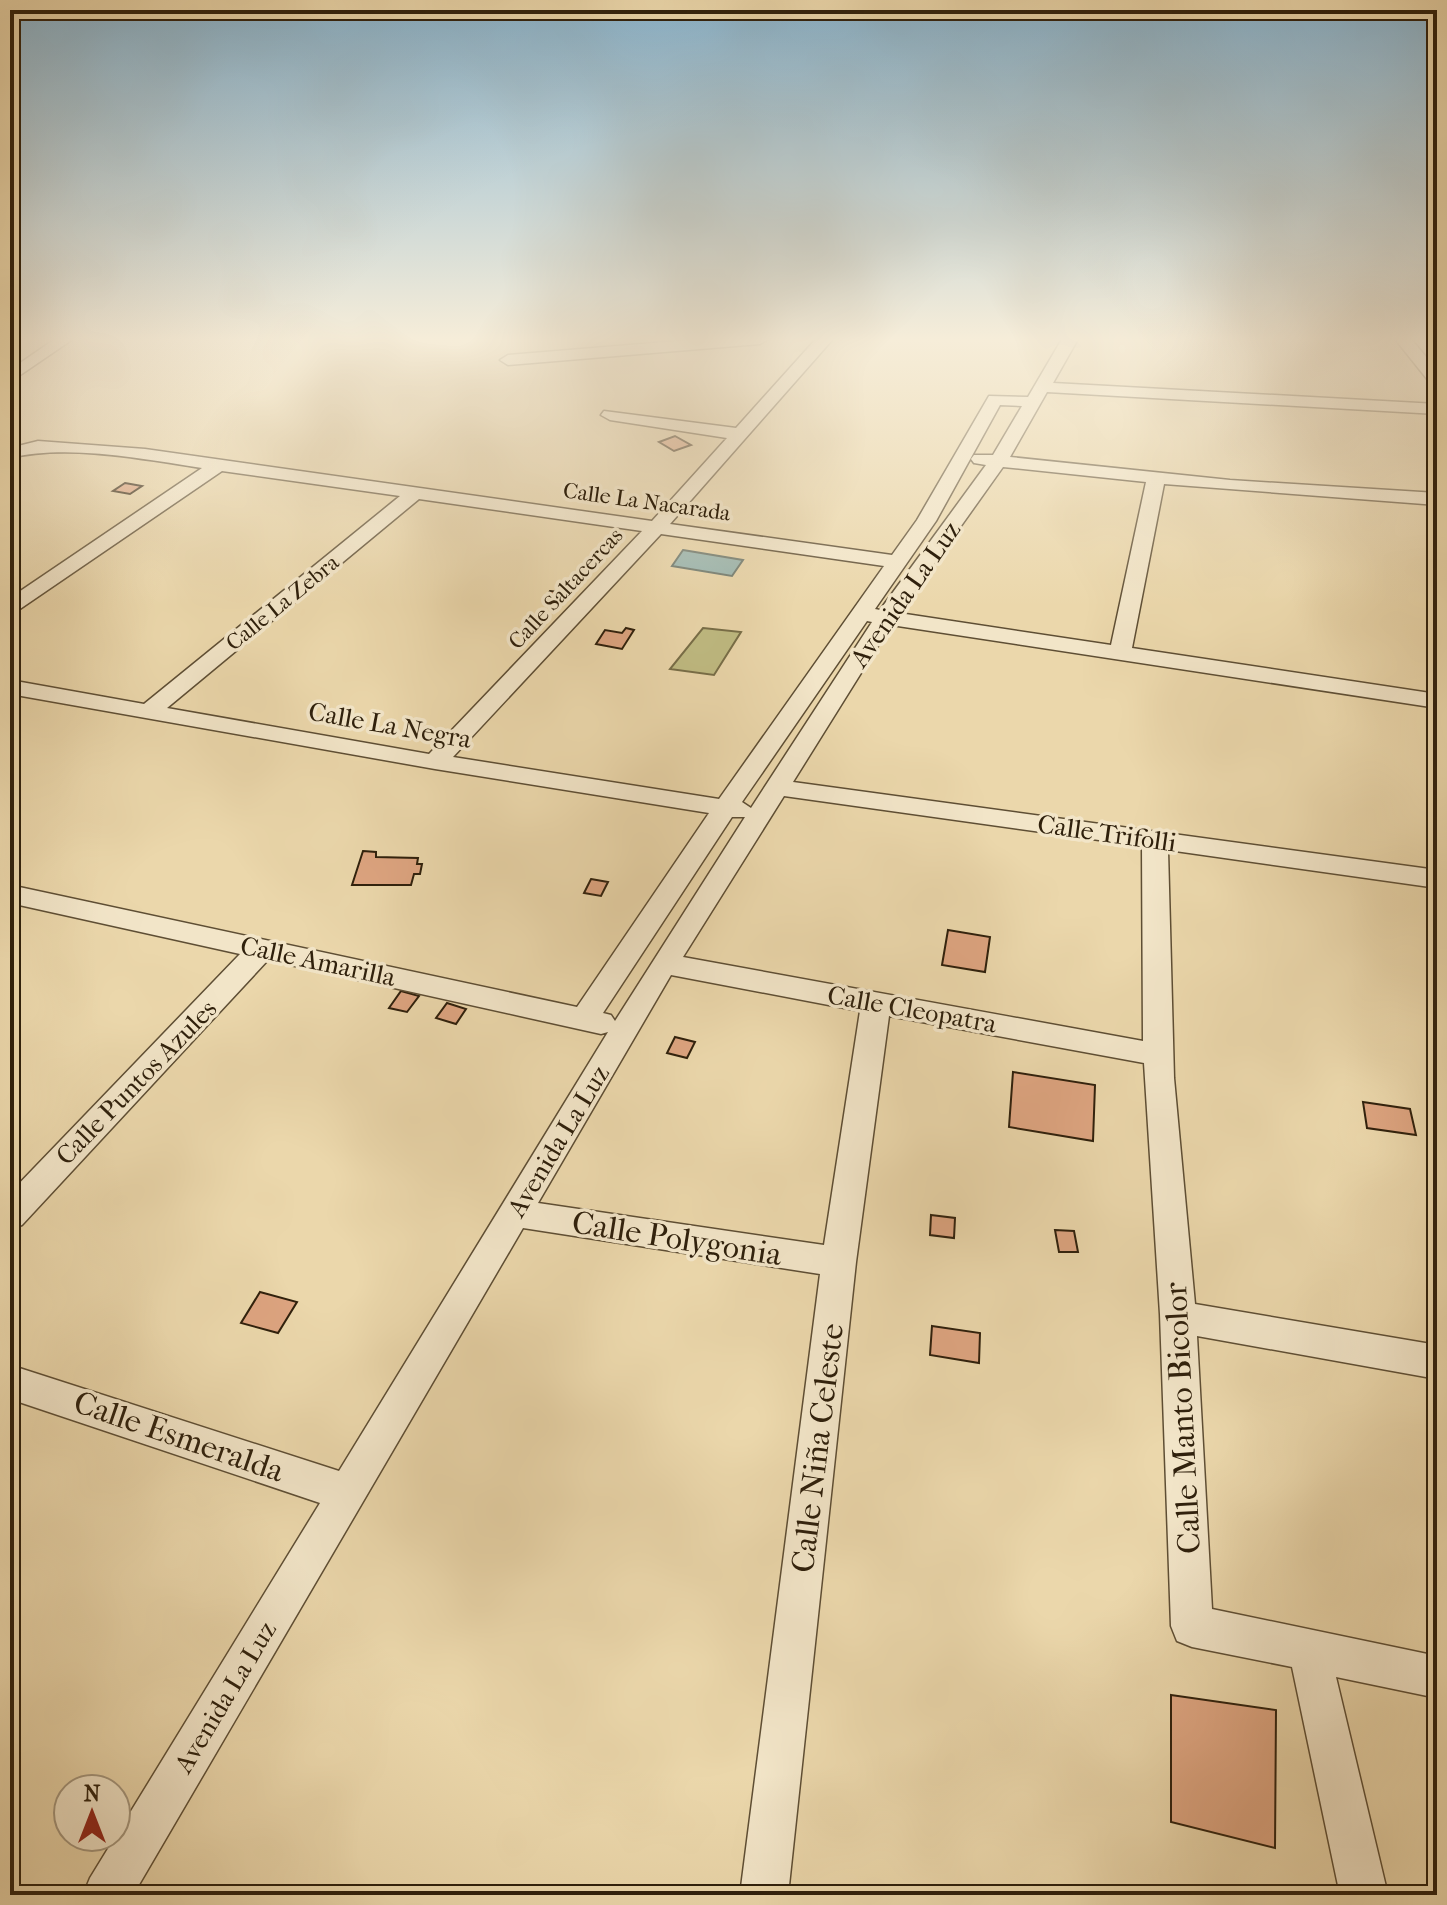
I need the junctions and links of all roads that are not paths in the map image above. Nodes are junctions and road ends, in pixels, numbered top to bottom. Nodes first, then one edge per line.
1 (698, 428) edge
2 (745, 428) edge
3 (979, 428) edge
4 (1017, 428) edge
5 (739, 434) junction
6 (10, 438) edge
7 (38, 446) junction
8 (10, 453) edge
9 (963, 456) junction
10 (997, 463) junction
11 (218, 465) junction
12 (1156, 478) junction
13 (415, 493) junction
14 (1437, 499) edge
15 (960, 513) junction
16 (924, 524) junction
17 (657, 527) junction
18 (789, 547) junction
19 (897, 562) junction
20 (10, 607) edge
21 (873, 616) junction
22 (1120, 653) junction
23 (10, 687) edge
24 (1437, 701) edge
25 (149, 711) junction
26 (435, 762) junction
27 (769, 800) junction
28 (725, 808) junction
29 (1155, 840) junction
30 (1437, 879) edge
31 (10, 894) edge
32 (262, 949) junction
33 (664, 964) junction
34 (876, 1003) junction
35 (584, 1019) junction
36 (625, 1028) junction
37 (1160, 1055) junction
38 (514, 1213) junction
39 (10, 1215) edge
40 (839, 1262) junction
41 (1178, 1314) junction
42 (1437, 1362) edge
43 (10, 1382) edge
44 (347, 1493) junction
45 (1309, 1650) junction
46 (1437, 1677) edge
47 (107, 1895) edge
48 (764, 1895) edge
49 (1364, 1895) edge

1 - 5 street
2 - 5 street, Calle Saltacercas
3 - 9 street, Avenida La Luz
4 - 10 street, Avenida La Luz
5 - 17 street, Calle Saltacercas
6 - 7 street
7 - 8 street, Calle La Nacarada
7 - 11 street, Calle La Nacarada
9 - 10 street
9 - 16 street, Avenida La Luz
10 - 12 street
10 - 15 street, Avenida La Luz
11 - 13 street, Calle La Nacarada
11 - 20 street
12 - 14 street
12 - 22 street
13 - 17 street, Calle La Nacarada
13 - 25 street, Calle La Zebra
15 - 16 street
15 - 21 street, Avenida La Luz
16 - 18 street
16 - 19 street, Avenida La Luz
17 - 18 street, Calle La Nacarada
17 - 26 street, Calle Saltacercas
18 - 19 street, Calle La Nacarada
19 - 21 street, Avenida La Luz
21 - 22 street
21 - 27 street, Avenida La Luz
21 - 28 street, Avenida La Luz
22 - 24 street
23 - 25 street, Calle La Negra
25 - 26 street, Calle La Negra
26 - 28 street, Calle La Negra
27 - 28 street, Calle La Negra
27 - 29 street, Calle Trifolli
27 - 33 street, Avenida La Luz
28 - 35 street, Avenida La Luz
29 - 30 street, Calle Trifolli
29 - 37 street, Calle Manto Bicolor
31 - 32 street, Calle Amarilla
32 - 35 street, Calle Amarilla
32 - 39 street, Calle Puntos Azules
33 - 34 street, Calle Cleopatra
33 - 36 street, Avenida La Luz
34 - 37 street, Calle Cleopatra
34 - 40 street, Calle Niña Celeste
35 - 36 street, Calle Amarilla
36 - 38 street, Avenida La Luz
37 - 41 street, Calle Manto Bicolor
38 - 40 street, Calle Polygonia
38 - 44 street, Avenida La Luz
40 - 48 street, Calle Niña Celeste
41 - 42 street
41 - 45 street, Calle Manto Bicolor
43 - 44 street, Calle Esmeralda
44 - 47 street, Avenida La Luz
45 - 46 street
45 - 49 street

